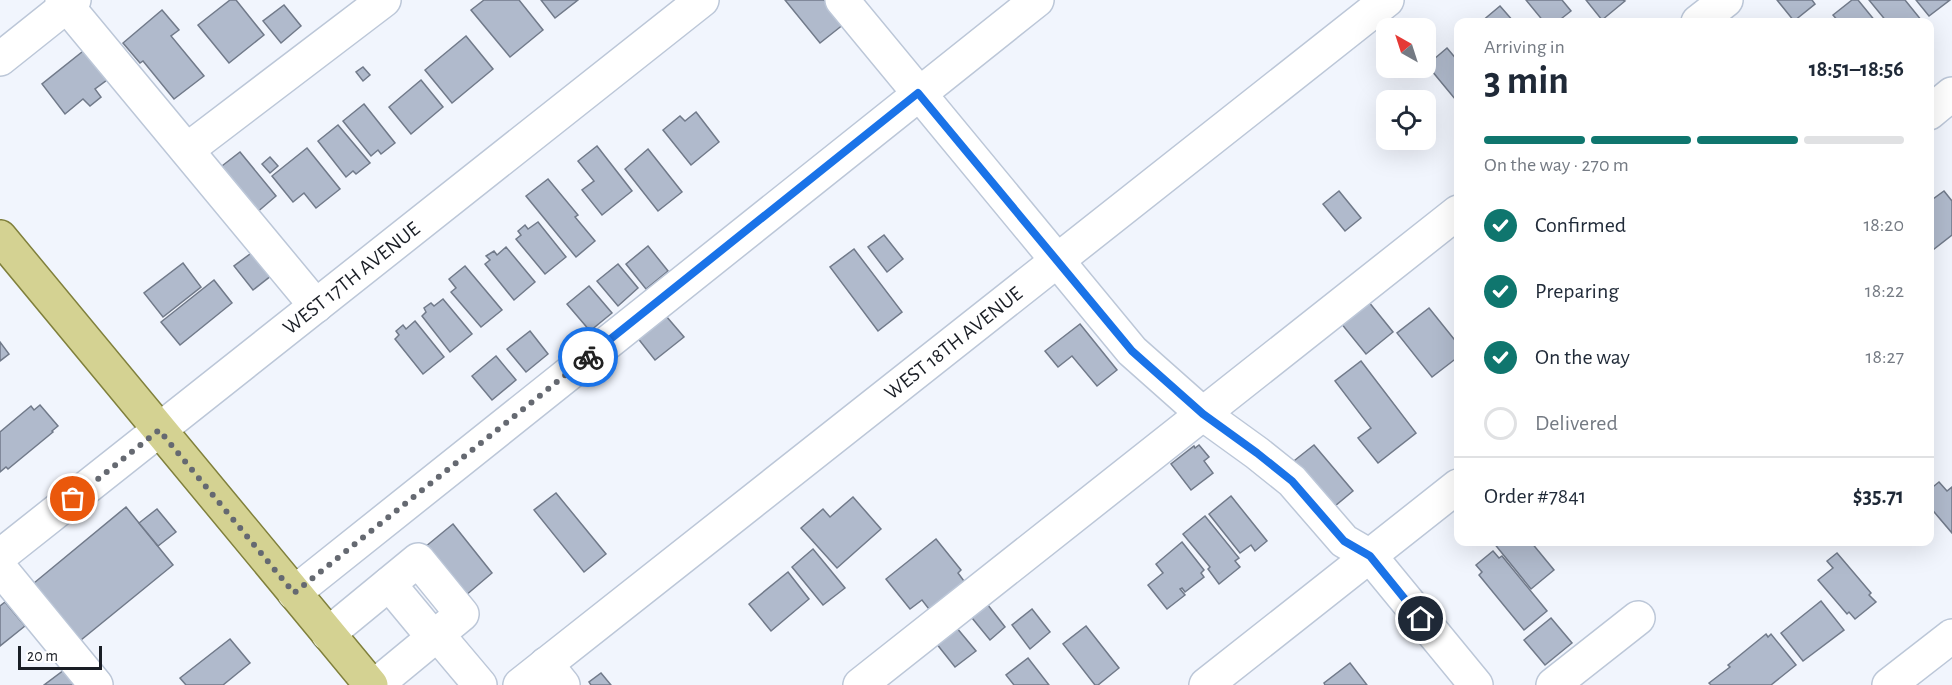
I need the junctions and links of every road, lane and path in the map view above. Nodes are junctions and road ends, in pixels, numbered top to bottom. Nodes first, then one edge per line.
1 (384, 0) edge
2 (702, 0) edge
3 (842, 0) edge
4 (1037, 0) edge
5 (1387, 0) edge
6 (1726, 0) edge
7 (68, 2) edge
8 (1703, 18) edge
9 (0, 59) edge
10 (918, 93) junction
11 (1952, 94) edge
12 (1934, 109) edge
13 (187, 150) junction
14 (1454, 215) edge
15 (0, 237) edge
16 (1058, 261) junction
17 (316, 306) junction
18 (1203, 414) junction
19 (159, 430) junction
20 (1454, 489) edge
21 (0, 556) edge
22 (1370, 556) junction
23 (0, 568) edge
24 (294, 593) junction
25 (1638, 618) dead end
26 (328, 634) junction
27 (435, 636) junction
28 (1952, 636) edge
29 (555, 675) edge
30 (96, 685) edge
31 (370, 685) edge
32 (376, 685) edge
33 (480, 685) edge
34 (520, 685) edge
35 (860, 685) edge
36 (1206, 685) edge
37 (1476, 685) edge
38 (1553, 685) edge
39 (1889, 685) edge

1 - 13 street
2 - 17 street, WEST 17TH AVENUE
3 - 10 street
4 - 10 street
5 - 16 street, WEST 18TH AVENUE
6 - 8 street
7 - 9 street
7 - 13 street
10 - 16 street
10 - 24 street
11 - 12 street
13 - 17 street
14 - 18 street
15 - 19 main road
16 - 18 street
16 - 29 street, WEST 18TH AVENUE
17 - 19 street, WEST 17TH AVENUE
18 - 22 street
18 - 35 street
19 - 21 street, WEST 17TH AVENUE
19 - 24 main road
20 - 22 street
22 - 36 street
22 - 37 street
23 - 30 street
24 - 26 main road
25 - 38 street
26 - 27 street
26 - 31 main road
27 - 32 street
27 - 33 street
28 - 39 street
29 - 34 street, WEST 18TH AVENUE

